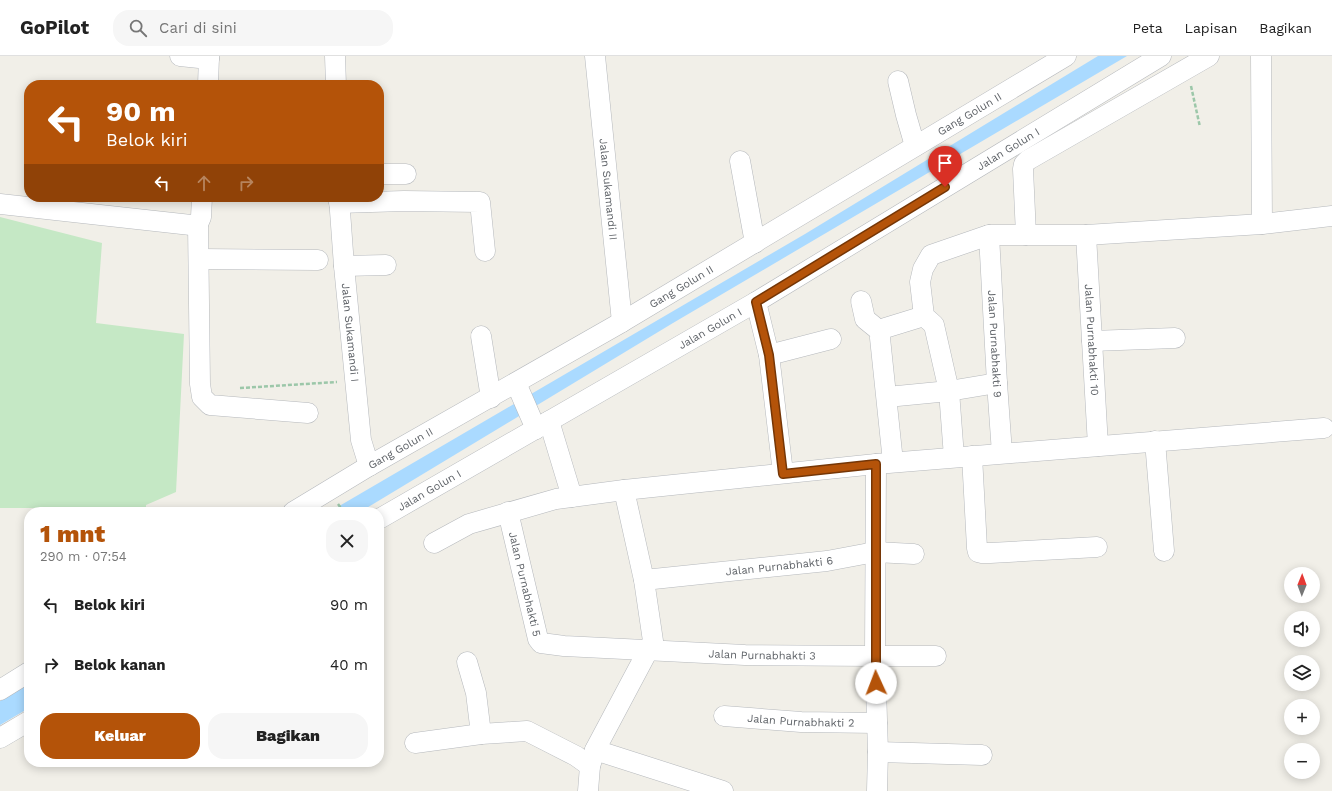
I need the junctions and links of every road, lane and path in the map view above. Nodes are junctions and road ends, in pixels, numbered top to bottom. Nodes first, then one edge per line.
1 (180, 56) edge
2 (335, 56) edge
3 (595, 56) edge
4 (1161, 56) edge
5 (1209, 56) edge
6 (1261, 56) edge
7 (1063, 57) edge
8 (209, 58) edge
9 (1187, 68) junction
10 (208, 80) edge
11 (336, 80) edge
12 (898, 81) dead end
13 (1200, 127) dead end
14 (916, 146) junction
15 (740, 161) dead end
16 (384, 174) edge
17 (406, 174) dead end
18 (384, 201) edge
19 (202, 202) edge
20 (339, 202) edge
21 (0, 204) edge
22 (1332, 216) edge
23 (198, 224) junction
24 (1262, 224) junction
25 (989, 235) junction
26 (1026, 235) junction
27 (1086, 235) junction
28 (755, 243) junction
29 (485, 251) dead end
30 (199, 259) junction
31 (318, 260) dead end
32 (386, 264) dead end
33 (344, 266) junction
34 (861, 301) dead end
35 (756, 302) junction
36 (924, 316) junction
37 (622, 322) junction
38 (881, 332) junction
39 (481, 336) dead end
40 (1175, 338) dead end
41 (830, 339) dead end
42 (1092, 341) junction
43 (769, 355) junction
44 (355, 381) junction
45 (997, 383) junction
46 (518, 387) junction
47 (233, 388) dead end
48 (949, 391) junction
49 (887, 396) junction
50 (491, 398) junction
51 (308, 413) dead end
52 (538, 421) junction
53 (1324, 428) dead end
54 (1155, 441) junction
55 (1098, 446) junction
56 (1002, 453) junction
57 (963, 457) junction
58 (885, 463) junction
59 (369, 466) junction
60 (783, 474) junction
61 (624, 490) junction
62 (572, 497) junction
63 (301, 507) edge
64 (508, 512) junction
65 (384, 516) edge
66 (434, 543) dead end
67 (1097, 547) dead end
68 (1164, 551) dead end
69 (875, 552) junction
70 (914, 554) dead end
71 (644, 580) junction
72 (649, 650) junction
73 (875, 656) junction
74 (936, 656) dead end
75 (467, 662) dead end
76 (24, 675) edge
77 (0, 690) edge
78 (724, 716) dead end
79 (877, 723) junction
80 (24, 724) edge
81 (481, 734) junction
82 (0, 738) edge
83 (415, 743) dead end
84 (878, 752) junction
85 (982, 756) dead end
86 (593, 758) junction
87 (588, 791) edge
88 (723, 791) edge
89 (877, 791) edge

1 - 8 street
2 - 11 street
3 - 37 street, Jalan Sukamandi II
4 - 35 street, Jalan Golun I
5 - 9 street
6 - 24 street
7 - 14 street, Gang Golun II
8 - 10 street
9 - 13 path
9 - 26 street
12 - 14 street
14 - 28 street, Gang Golun II
15 - 28 street
16 - 17 street
18 - 29 street
19 - 23 street
20 - 33 street, Jalan Sukamandi I
21 - 23 street
22 - 24 street
23 - 30 street
24 - 27 street
25 - 26 street
25 - 36 street
25 - 45 street, Jalan Purnabhakti 9
26 - 27 street
27 - 42 street, Jalan Purnabhakti 10
28 - 37 street, Gang Golun II
30 - 31 street
30 - 51 street
32 - 33 street
33 - 44 street, Jalan Sukamandi I
34 - 38 street
35 - 43 street
35 - 52 street, Jalan Golun I
36 - 38 street
36 - 48 street
37 - 46 street, Gang Golun II
38 - 49 street
39 - 50 street
40 - 42 street
41 - 43 street
42 - 55 street, Jalan Purnabhakti 10
43 - 60 street
44 - 47 path
44 - 59 street, Jalan Sukamandi I
45 - 48 street
45 - 56 street, Jalan Purnabhakti 9
46 - 50 street, Gang Golun II
46 - 52 street
48 - 49 street
48 - 57 street
49 - 58 street
50 - 59 street, Gang Golun II
52 - 62 street
52 - 65 street, Jalan Golun I
53 - 54 street
54 - 55 street
54 - 68 street
55 - 56 street
56 - 57 street
57 - 58 street
57 - 67 street
58 - 60 street
58 - 69 street
59 - 63 street, Gang Golun II
60 - 61 street
61 - 62 street
61 - 71 street
62 - 64 street
64 - 66 street
64 - 72 street, Jalan Purnabhakti 5
69 - 70 street, Jalan Purnabhakti 6
69 - 71 street, Jalan Purnabhakti 6
69 - 73 street
71 - 72 street
72 - 73 street, Jalan Purnabhakti 3
72 - 86 street
73 - 74 street, Jalan Purnabhakti 3
73 - 79 street
75 - 81 street
76 - 77 street
78 - 79 street, Jalan Purnabhakti 2
79 - 84 street
80 - 82 street
81 - 83 street
81 - 86 street
84 - 85 street
84 - 89 street
86 - 87 street
86 - 88 street

